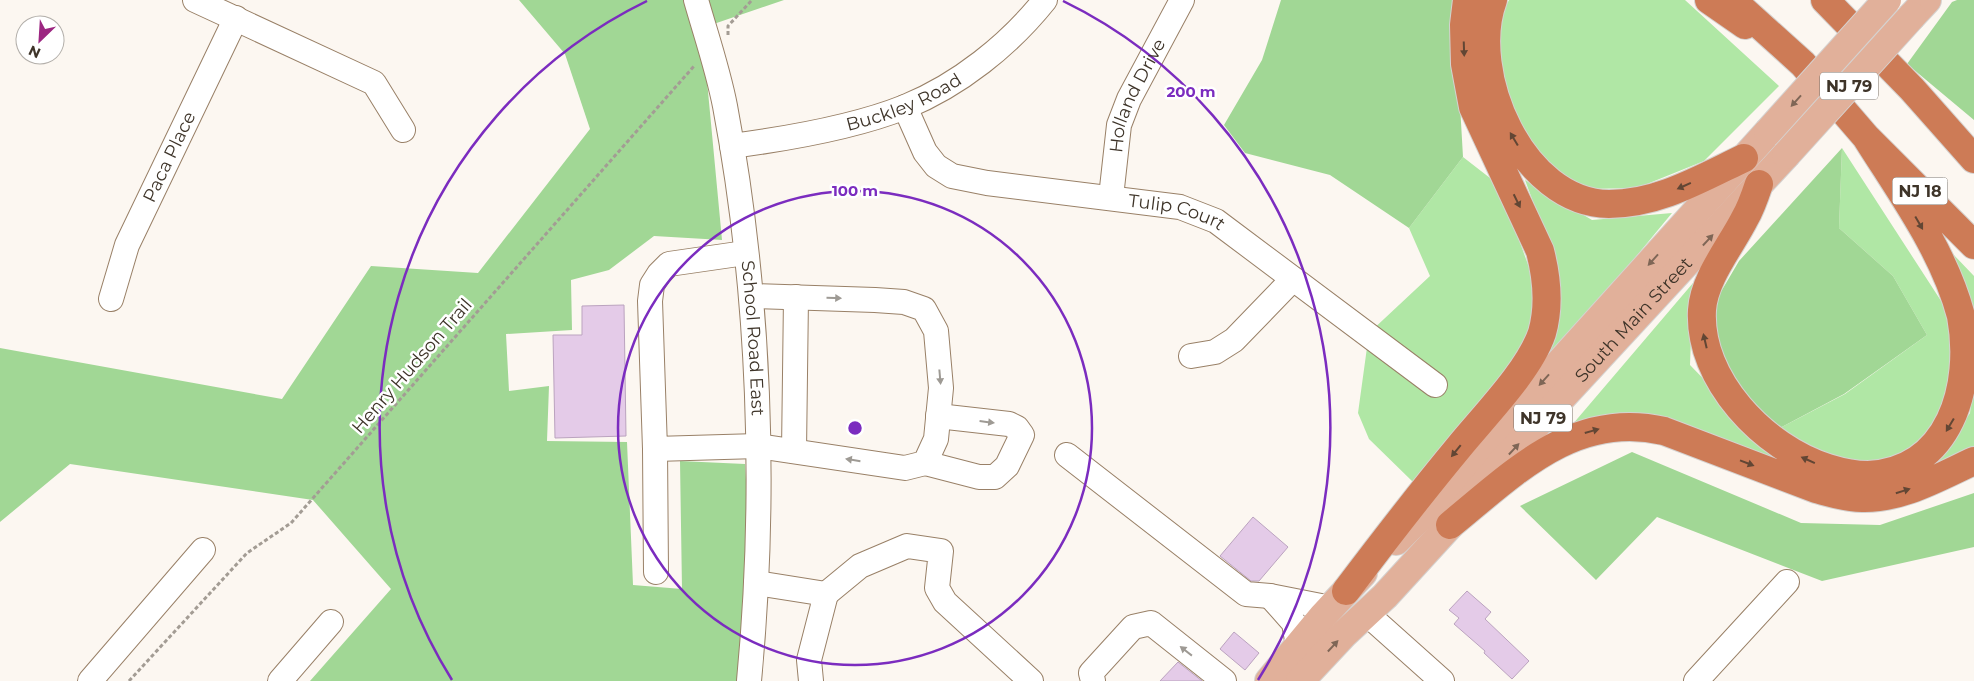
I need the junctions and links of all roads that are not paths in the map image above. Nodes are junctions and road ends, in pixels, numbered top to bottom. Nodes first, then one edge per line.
1 (195, 0) edge
2 (696, 0) edge
3 (1182, 0) edge
4 (1467, 0) edge
5 (1494, 0) edge
6 (1709, 0) edge
7 (1732, 0) edge
8 (1825, 0) edge
9 (1887, 0) edge
10 (1037, 3) edge
11 (1920, 8) edge
12 (236, 18) junction
13 (1803, 64) junction
14 (1912, 89) junction
15 (905, 107) junction
16 (403, 130) dead end
17 (1974, 135) edge
18 (1866, 137) junction
19 (732, 146) junction
20 (1744, 158) junction
21 (1974, 159) edge
22 (1759, 184) junction
23 (1111, 197) junction
24 (1974, 245) edge
25 (746, 253) junction
26 (1293, 279) junction
27 (751, 296) junction
28 (796, 297) junction
29 (111, 299) dead end
30 (1191, 356) dead end
31 (1435, 385) dead end
32 (938, 416) junction
33 (758, 446) junction
34 (655, 449) junction
35 (794, 451) junction
36 (1067, 455) dead end
37 (1974, 461) edge
38 (925, 463) junction
39 (1450, 525) junction
40 (203, 550) dead end
41 (656, 572) dead end
42 (1787, 582) dead end
43 (756, 583) junction
44 (826, 594) junction
45 (1270, 596) junction
46 (1338, 599) junction
47 (1367, 614) junction
48 (331, 622) dead end
49 (1298, 646) junction
50 (90, 681) edge
51 (280, 681) edge
52 (749, 681) edge
53 (811, 681) edge
54 (1030, 681) edge
55 (1092, 681) edge
56 (1224, 681) edge
57 (1269, 681) edge
58 (1300, 681) edge
59 (1442, 681) edge
60 (1696, 681) edge

1 - 12 street
2 - 19 street, School Road East
3 - 23 street, Holland Drive
4 -> 46 highway
20 -> 5 highway
6 - 13 highway
7 - 13 highway, NJ 18
8 - 14 highway
9 -> 20 main road, South Main Street / NJ 79, bridge
10 - 15 street, Buckley Road
11 - 22 main road, South Main Street / NJ 79, bridge
12 - 16 street
12 - 29 street, Paca Place
13 - 18 highway, NJ 18
14 - 17 highway
14 - 21 highway
15 - 19 street, Buckley Road
15 - 23 street, Tulip Court
18 -> 22 highway
18 - 24 highway, NJ 18
19 - 25 street, School Road East
20 -> 46 main road, South Main Street / NJ 79
39 -> 22 main road, South Main Street / NJ 79
23 - 26 street, Tulip Court
25 - 27 street, School Road East
25 - 34 street
26 - 30 street
26 - 31 street, Tulip Court
27 - 28 street
27 - 33 street, School Road East
28 -> 32 street
28 - 35 street
32 - 38 street
32 -> 38 street
33 - 34 street
33 - 35 street
33 - 43 street, School Road East
34 - 41 street
38 -> 35 street
36 - 45 street
39 -> 37 highway
39 - 47 main road, South Main Street / NJ 79
40 - 50 street
42 - 60 street
43 - 44 street
43 - 52 street, School Road East
44 - 53 street
44 - 54 street
45 - 46 street
45 - 49 street
46 - 49 main road, South Main Street / NJ 79
58 -> 47 main road, South Main Street / NJ 79
47 - 59 street
48 - 51 street
49 - 57 main road, South Main Street / NJ 79
56 -> 55 street

